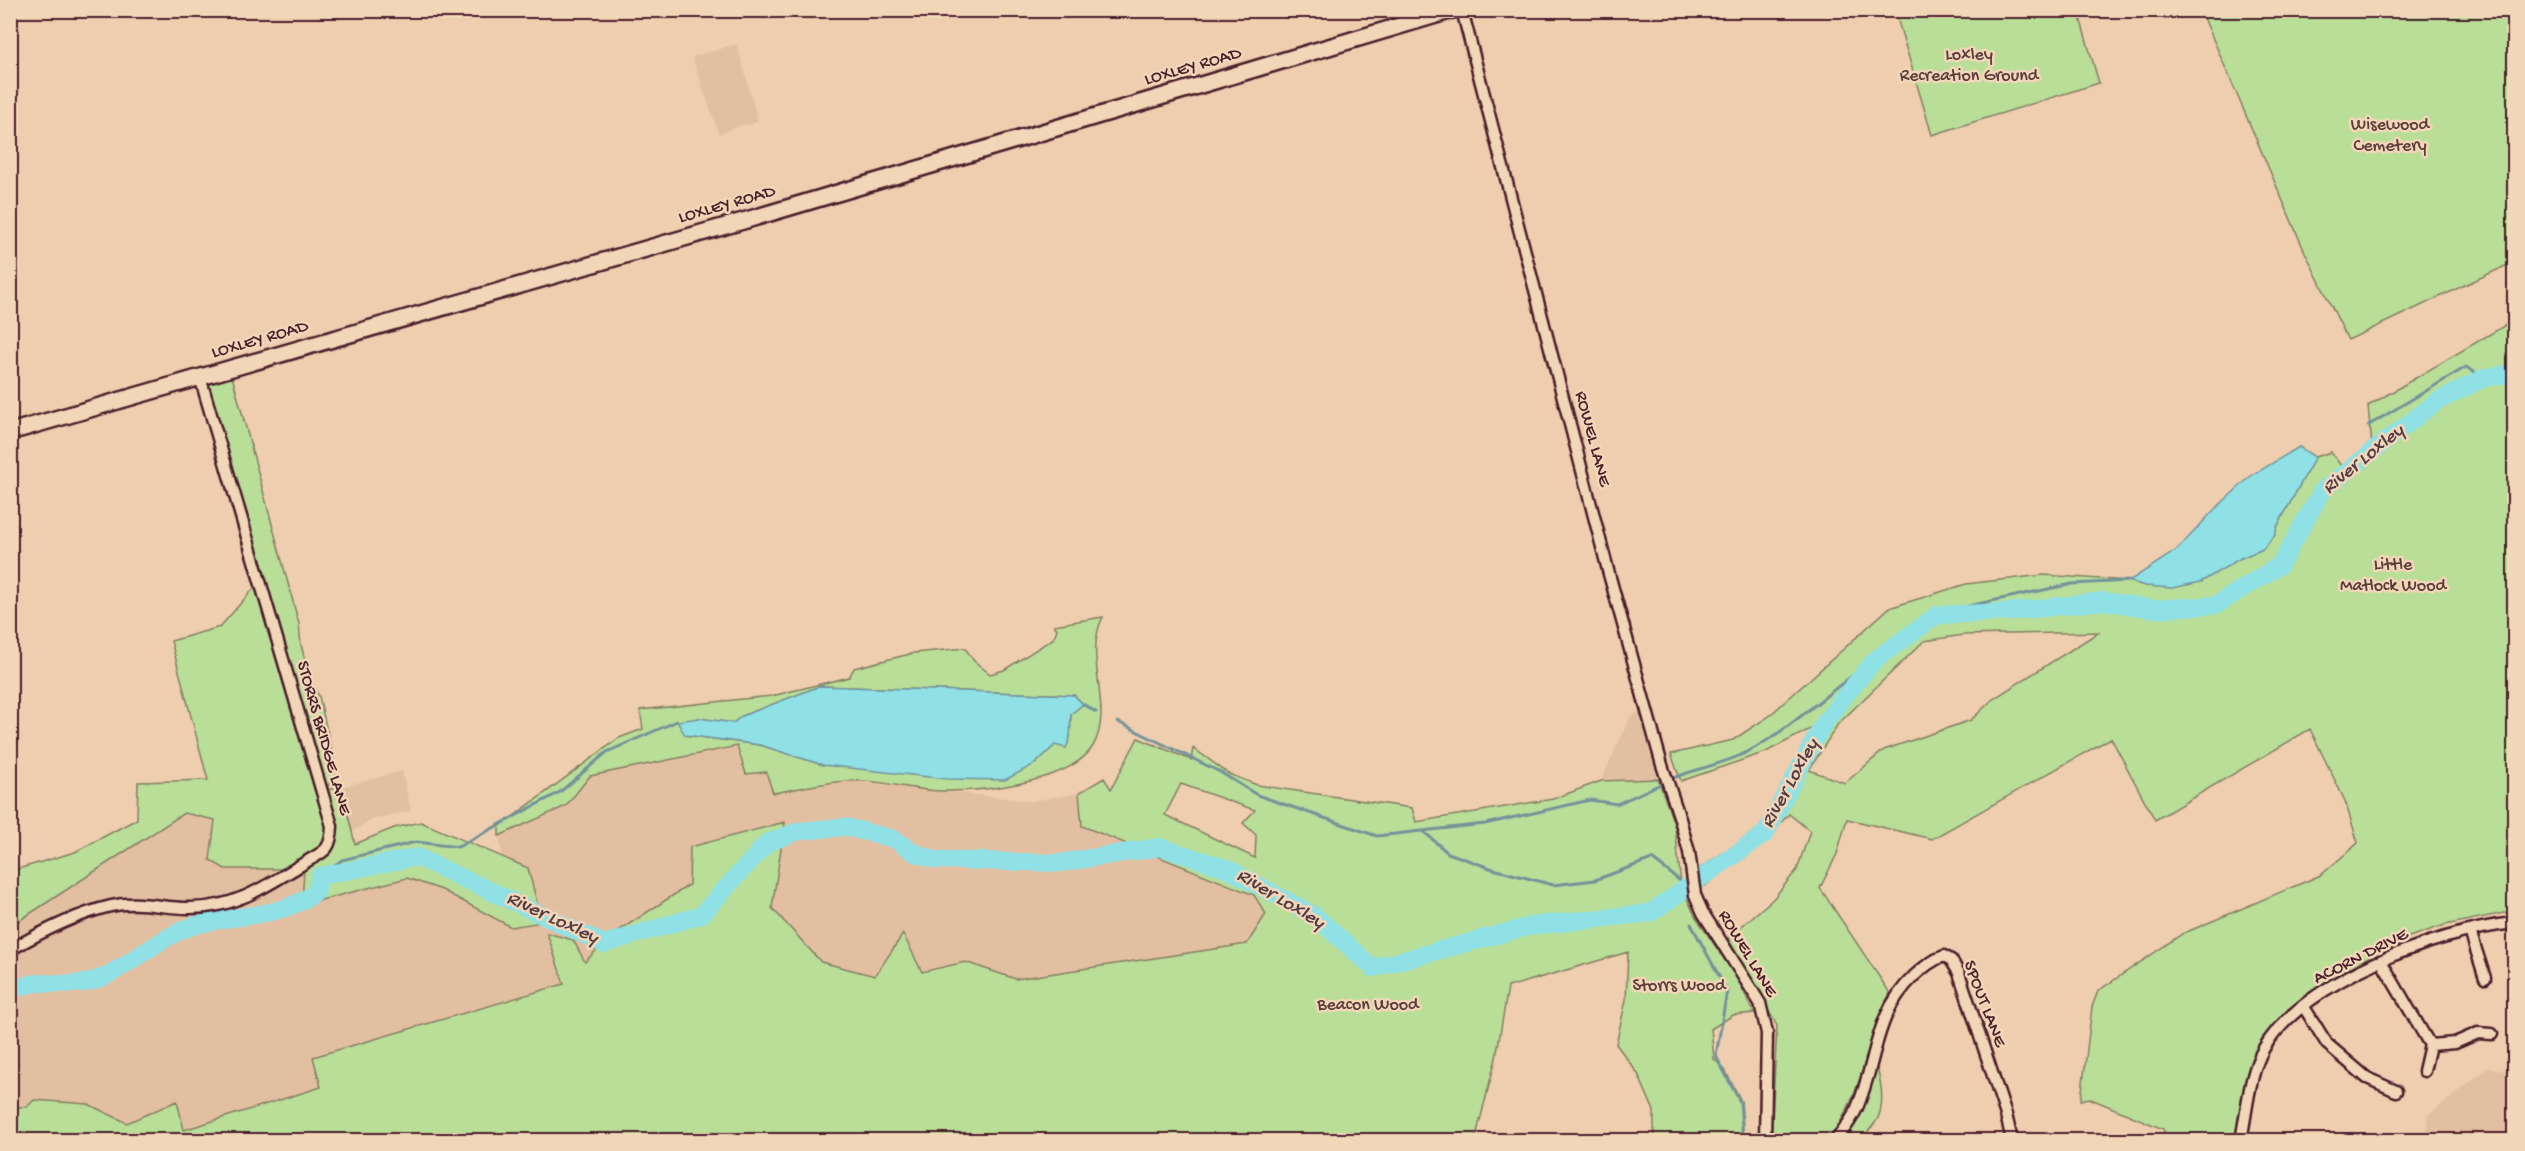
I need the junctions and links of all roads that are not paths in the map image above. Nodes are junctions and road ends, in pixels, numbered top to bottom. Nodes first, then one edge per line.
1 (1453, 10) edge
2 (1462, 10) edge
3 (200, 377) junction
4 (10, 432) edge
5 (2514, 923) edge
6 (2470, 931) junction
7 (10, 950) edge
8 (2381, 961) junction
9 (2485, 978) dead end
10 (2304, 1007) junction
11 (2492, 1034) dead end
12 (2430, 1045) junction
13 (2424, 1071) dead end
14 (2396, 1090) dead end
15 (1765, 1140) edge
16 (1836, 1140) edge
17 (2012, 1140) edge
18 (2241, 1140) edge

1 - 3 main road, LOXLEY ROAD
2 - 15 street, ROWEL LANE
3 - 4 main road, LOXLEY ROAD
3 - 7 street, STORRS BRIDGE LANE
5 - 6 street, ACORN DRIVE
6 - 8 street, ACORN DRIVE
6 - 9 street
8 - 10 street, ACORN DRIVE
8 - 12 street
10 - 14 street
10 - 18 street, ACORN DRIVE
11 - 12 street
12 - 13 street
16 - 17 street, SPOUT LANE

